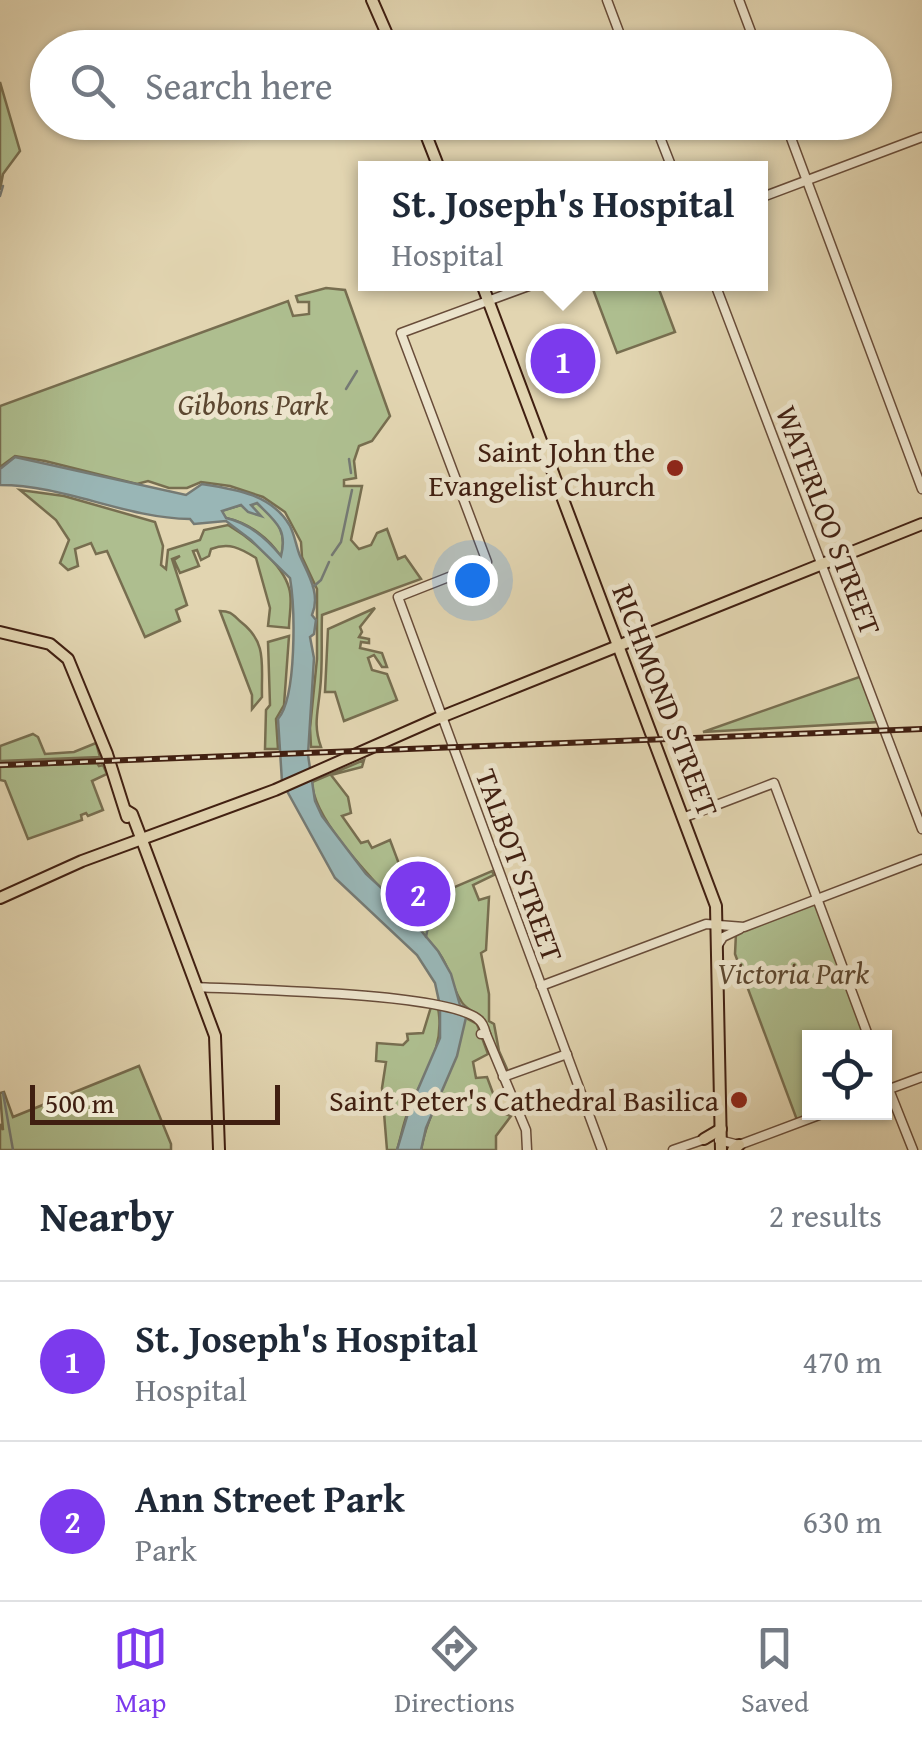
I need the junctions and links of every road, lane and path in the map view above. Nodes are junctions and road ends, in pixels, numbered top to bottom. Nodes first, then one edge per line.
1 (607, 0) edge
2 (739, 0) edge
3 (374, 1) edge
4 (385, 30) edge
5 (618, 30) edge
6 (750, 30) edge
7 (922, 137) edge
8 (791, 140) edge
9 (806, 181) junction
10 (768, 195) edge
11 (484, 291) edge
12 (515, 291) edge
13 (718, 291) edge
14 (488, 301) junction
15 (922, 489) edge
16 (922, 524) edge
17 (822, 564) junction
18 (0, 632) edge
19 (619, 646) junction
20 (442, 716) junction
21 (685, 817) junction
22 (922, 830) edge
23 (140, 842) junction
24 (922, 858) edge
25 (0, 898) edge
26 (817, 900) junction
27 (718, 924) junction
28 (744, 927) junction
29 (718, 945) junction
30 (541, 986) junction
31 (196, 987) junction
32 (866, 1030) edge
33 (566, 1054) junction
34 (922, 1076) edge
35 (503, 1077) junction
36 (892, 1088) edge
37 (892, 1103) edge
38 (807, 1120) edge
39 (704, 1139) joint
40 (721, 1140) edge
41 (736, 1148) edge
42 (219, 1150) edge
43 (528, 1150) edge
44 (602, 1150) edge
45 (673, 1150) edge
46 (910, 1150) edge

1 - 5 street
2 - 6 street
3 - 4 main road
7 - 9 street
8 - 9 street
9 - 10 street
9 - 15 street
11 - 14 main road, RICHMOND STREET
12 - 14 street
13 - 17 street, WATERLOO STREET
14 - 19 main road, RICHMOND STREET
14 - 20 street, TALBOT STREET
16 - 17 main road
17 - 19 main road
17 - 22 street, WATERLOO STREET
18 - 23 main road
19 - 20 main road
19 - 21 main road, RICHMOND STREET
20 - 23 main road
20 - 30 street, TALBOT STREET
21 - 26 street
21 - 27 main road, RICHMOND STREET
23 - 25 main road
23 - 31 main road
24 - 26 street
26 - 28 street
26 - 32 street
27 - 28 street
27 - 29 main road, RICHMOND STREET
27 - 30 street
28 - 29 street
29 - 40 main road, RICHMOND STREET
30 - 33 street, TALBOT STREET
31 - 35 street
31 - 42 main road
33 - 35 street
33 - 44 street, TALBOT STREET
34 - 36 street
35 - 43 street
37 - 46 street
38 - 41 street
39 - 40 main road
39 - 45 street
40 - 41 street

